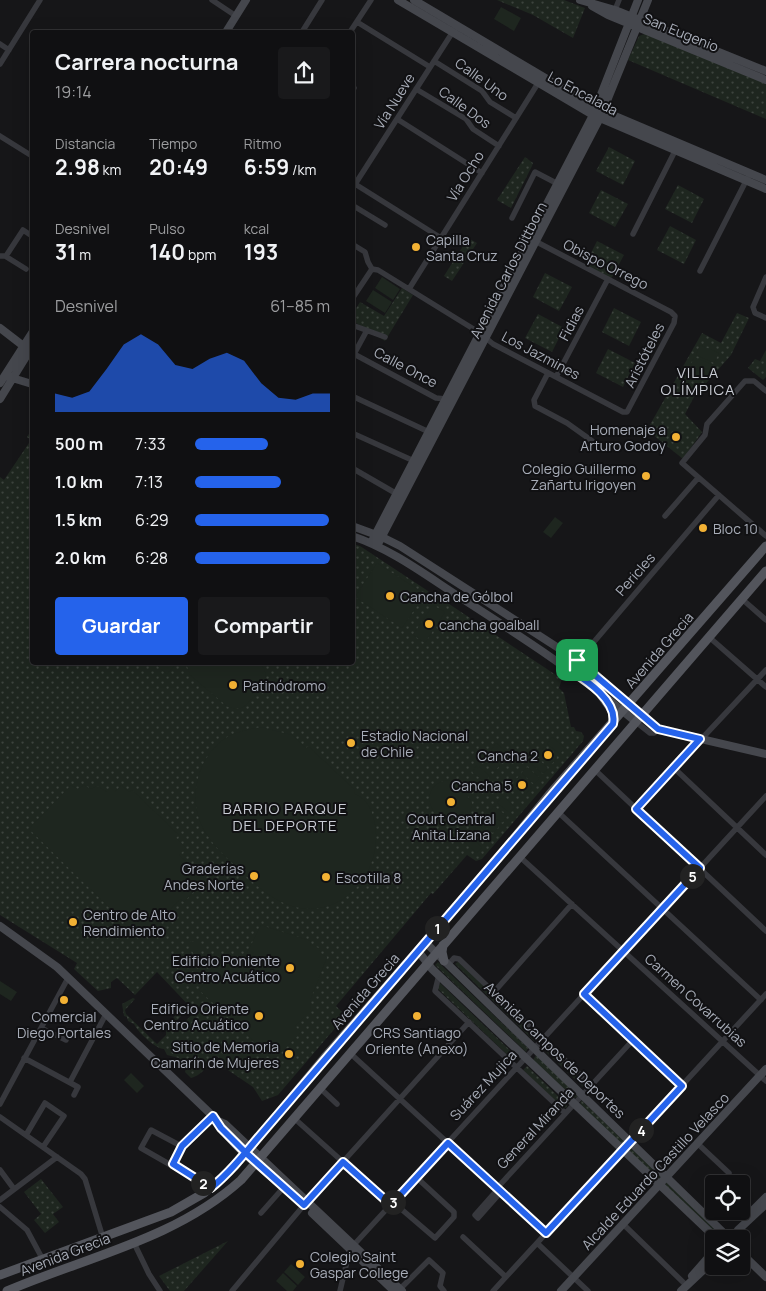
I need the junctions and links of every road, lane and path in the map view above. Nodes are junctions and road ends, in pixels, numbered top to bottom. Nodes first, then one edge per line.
1 (40, 0) edge
2 (212, 0) edge
3 (246, 0) edge
4 (322, 0) edge
5 (371, 0) edge
6 (398, 0) edge
7 (414, 0) edge
8 (619, 0) edge
9 (638, 0) edge
10 (648, 0) edge
11 (583, 1) edge
12 (615, 10) junction
13 (236, 16) junction
14 (630, 20) junction
15 (357, 22) junction
16 (639, 24) junction
17 (454, 29) junction
18 (227, 30) edge
19 (303, 30) edge
20 (351, 30) edge
21 (0, 44) edge
22 (9, 50) junction
23 (434, 61) junction
24 (0, 64) edge
25 (430, 67) junction
26 (766, 71) edge
27 (540, 80) junction
28 (766, 80) edge
29 (416, 89) junction
30 (598, 113) junction
31 (516, 118) junction
32 (397, 119) junction
33 (0, 136) edge
34 (499, 146) junction
35 (677, 147) junction
36 (30, 155) edge
37 (482, 172) junction
38 (750, 174) junction
39 (766, 180) edge
40 (746, 182) junction
41 (558, 184) junction
42 (355, 185) edge
43 (355, 188) edge
44 (766, 189) edge
45 (355, 207) edge
46 (512, 218) dead end
47 (385, 225) dead end
48 (633, 234) dead end
49 (30, 235) edge
50 (442, 238) junction
51 (533, 240) junction
52 (355, 246) edge
53 (3, 256) edge
54 (26, 269) dead end
55 (372, 269) junction
56 (700, 271) dead end
57 (766, 277) edge
58 (608, 279) junction
59 (409, 289) junction
60 (355, 294) edge
61 (671, 312) joint
62 (766, 318) edge
63 (355, 327) edge
64 (0, 328) edge
65 (366, 332) junction
66 (483, 336) junction
67 (385, 337) dead end
68 (30, 350) edge
69 (355, 351) edge
70 (355, 356) edge
71 (15, 359) junction
72 (548, 373) junction
73 (2, 374) edge
74 (13, 378) junction
75 (556, 378) junction
76 (0, 383) edge
77 (30, 383) edge
78 (766, 391) edge
79 (355, 397) edge
80 (0, 399) edge
81 (446, 399) junction
82 (629, 410) joint
83 (429, 432) junction
84 (355, 434) edge
85 (594, 443) dead end
86 (414, 461) junction
87 (355, 470) edge
88 (698, 478) junction
89 (397, 494) junction
90 (719, 496) junction
91 (665, 516) dead end
92 (388, 519) junction
93 (355, 527) edge
94 (379, 536) junction
95 (766, 536) edge
96 (355, 537) edge
97 (374, 544) junction
98 (400, 546) junction
99 (766, 546) edge
100 (429, 564) junction
101 (766, 571) edge
102 (423, 574) junction
103 (742, 599) junction
104 (766, 620) edge
105 (709, 637) junction
106 (577, 660) junction
107 (570, 670) junction
108 (589, 670) junction
109 (766, 670) edge
110 (583, 679) junction
111 (757, 680) junction
112 (766, 688) edge
113 (601, 695) junction
114 (626, 708) junction
115 (639, 719) junction
116 (613, 724) junction
117 (700, 739) junction
118 (766, 754) edge
119 (674, 768) junction
120 (595, 770) junction
121 (766, 796) edge
122 (636, 809) junction
123 (559, 813) junction
124 (737, 828) junction
125 (766, 855) edge
126 (520, 857) junction
127 (700, 868) junction
128 (572, 904) junction
129 (662, 909) junction
130 (0, 926) edge
131 (766, 931) edge
132 (425, 942) junction
133 (443, 945) junction
134 (418, 951) junction
135 (624, 951) junction
136 (436, 953) junction
137 (446, 963) junction
138 (427, 964) junction
139 (438, 975) junction
140 (68, 978) junction
141 (494, 992) junction
142 (584, 994) junction
143 (766, 994) edge
144 (761, 1000) junction
145 (106, 1014) junction
146 (469, 1022) junction
147 (41, 1028) junction
148 (543, 1039) junction
149 (66, 1040) dead end
150 (633, 1040) junction
151 (723, 1041) junction
152 (535, 1048) junction
153 (351, 1054) junction
154 (24, 1058) junction
155 (525, 1058) junction
156 (517, 1067) junction
157 (766, 1069) edge
158 (763, 1078) edge
159 (70, 1082) junction
160 (591, 1085) junction
161 (682, 1086) junction
162 (320, 1089) junction
163 (583, 1094) junction
164 (74, 1095) dead end
165 (400, 1099) junction
166 (0, 1104) edge
167 (337, 1104) dead end
168 (573, 1104) junction
169 (565, 1113) junction
170 (0, 1117) edge
171 (215, 1119) junction
172 (295, 1119) junction
173 (26, 1135) junction
174 (631, 1140) junction
175 (448, 1143) junction
176 (697, 1143) junction
177 (182, 1146) junction
178 (43, 1147) junction
179 (248, 1150) junction
180 (622, 1150) junction
181 (57, 1157) junction
182 (259, 1161) junction
183 (343, 1162) junction
184 (173, 1164) junction
185 (0, 1170) edge
186 (729, 1173) dead end
187 (668, 1176) junction
188 (416, 1177) junction
189 (659, 1185) junction
190 (284, 1187) junction
191 (211, 1188) junction
192 (14, 1189) junction
193 (499, 1190) junction
194 (766, 1197) edge
195 (0, 1200) edge
196 (306, 1203) junction
197 (392, 1203) junction
198 (766, 1204) edge
199 (0, 1207) edge
200 (261, 1213) dead end
201 (746, 1221) junction
202 (623, 1224) junction
203 (706, 1230) edge
204 (721, 1230) edge
205 (738, 1230) edge
206 (546, 1233) junction
207 (463, 1237) dead end
208 (103, 1238) junction
209 (134, 1243) junction
210 (537, 1243) junction
211 (352, 1247) junction
212 (42, 1258) junction
213 (705, 1262) edge
214 (750, 1262) edge
215 (705, 1268) edge
216 (0, 1275) edge
217 (506, 1277) junction
218 (574, 1277) junction
219 (766, 1277) edge
220 (683, 1288) edge
221 (398, 1290) edge
222 (7, 1291) edge
223 (160, 1291) edge
224 (232, 1291) edge
225 (340, 1291) edge
226 (444, 1291) edge
227 (493, 1291) edge
228 (561, 1291) edge
229 (588, 1291) edge

1 - 22 street
2 - 13 street
3 - 13 main road
4 - 19 street
5 - 15 street
6 - 17 main road, Lo Encalada
7 - 17 main road, Lo Encalada
8 - 12 street
9 - 14 main road, Avenida Carlos Dittborn
10 - 16 main road, Avenida Carlos Dittborn
11 - 12 main road, San Eugenio
11 - 14 main road, San Eugenio
12 - 14 main road, San Eugenio
13 - 18 main road
14 - 16 main road, San Eugenio
14 - 30 main road, Avenida Carlos Dittborn
15 - 20 street
15 - 25 street
16 - 26 main road, San Eugenio
16 - 28 main road, San Eugenio
16 - 30 main road, Avenida Carlos Dittborn
17 - 23 street, Vía Nueve
17 - 27 main road, Lo Encalada
21 - 22 street
22 - 24 street
23 - 25 street, Vía Nueve
23 - 31 street, Calle Uno
25 - 29 street, Vía Nueve
27 - 30 main road, Lo Encalada
27 - 31 street, Vía Ocho
29 - 32 street, Vía Nueve
29 - 34 street, Calle Dos
30 - 35 main road, Lo Encalada
30 - 41 main road, Avenida Carlos Dittborn
30 - 51 main road, Avenida Carlos Dittborn
31 - 34 street, Vía Ocho
32 - 37 street
32 - 42 street, Vía Nueve
33 - 36 street
34 - 37 street, Vía Ocho
35 - 38 main road, Lo Encalada
35 - 40 main road, Lo Encalada
35 - 48 street
37 - 50 street, Vía Ocho
38 - 39 main road, Lo Encalada
38 - 40 street
40 - 44 main road, Lo Encalada
40 - 56 street
41 - 46 street
41 - 51 main road, Avenida Carlos Dittborn
43 - 50 street
45 - 47 street
49 - 53 street
50 - 59 street, Vía Ocho
51 - 58 street, Obispo Orrego
51 - 66 main road, Avenida Carlos Dittborn
52 - 55 street
53 - 54 street
55 - 59 street, Los Jazmines
55 - 60 street
57 - 62 street
58 - 61 street, Obispo Orrego
58 - 75 street, Fidias
59 - 66 street, Los Jazmines
61 - 82 street, Aristóteles
63 - 65 street
64 - 68 main road
65 - 67 street
65 - 69 street
66 - 72 street, Los Jazmines
66 - 81 main road, Avenida Carlos Dittborn
66 - 92 main road, Avenida Carlos Dittborn
68 - 71 main road
68 - 74 main road
70 - 81 street, Calle Once
71 - 73 main road
71 - 74 main road
72 - 75 street, Los Jazmines
72 - 85 street
73 - 74 main road
73 - 76 main road
74 - 77 main road
74 - 80 main road
75 - 82 street, Los Jazmines
78 - 88 street
79 - 83 street
81 - 83 main road, Avenida Carlos Dittborn
83 - 86 main road, Avenida Carlos Dittborn
84 - 86 street
86 - 89 main road, Avenida Carlos Dittborn
87 - 89 street
88 - 90 street
88 - 91 street
89 - 92 main road, Avenida Carlos Dittborn
90 - 95 street
90 - 106 street, Pericles
92 - 93 main road
92 - 94 main road, Avenida Carlos Dittborn
92 - 98 main road
93 - 94 main road
94 - 97 main road, Avenida Carlos Dittborn
94 - 98 main road
96 - 97 main road
97 - 102 main road
98 - 100 main road
99 - 114 main road, Avenida Grecia
100 - 102 main road
100 - 106 main road
101 - 103 main road, Avenida Grecia
102 - 107 main road
103 - 104 street
103 - 105 main road, Avenida Grecia
105 - 111 street
105 - 115 main road, Avenida Grecia
106 - 107 street, Pericles
106 - 108 main road
107 - 110 main road
108 - 110 main road
108 - 114 main road
109 - 111 street
110 - 113 main road
111 - 112 street
111 - 117 street
113 - 114 main road
113 - 116 main road
114 - 115 main road
114 - 116 main road, Avenida Grecia
115 - 117 main road
115 - 120 main road, Avenida Grecia
116 - 132 main road, Avenida Grecia
117 - 118 main road
117 - 119 street
119 - 122 street
119 - 124 street
120 - 122 street
120 - 123 main road, Avenida Grecia
121 - 124 street, Suárez Mujica
122 - 127 street
123 - 126 main road, Avenida Grecia
123 - 129 street
124 - 125 street
124 - 127 street, Suárez Mujica
126 - 128 street, Carmen Covarrubias
126 - 133 main road, Avenida Grecia
127 - 129 street, Suárez Mujica
127 - 131 street
128 - 135 street, Carmen Covarrubias
128 - 141 street
129 - 135 street, Suárez Mujica
129 - 144 street
130 - 140 main road
132 - 134 main road, Avenida Grecia
132 - 136 main road, Avenida Campos de Deportes
133 - 136 main road, Avenida Grecia
133 - 137 main road
134 - 138 main road, Avenida Campos de Deportes
134 - 179 main road, Avenida Grecia
135 - 142 street, Suárez Mujica
135 - 151 street, Carmen Covarrubias
136 - 137 main road, Avenida Campos de Deportes
136 - 138 main road, Avenida Grecia
137 - 141 street, Avenida Campos de Deportes
137 - 152 main road, Avenida Campos de Deportes
138 - 139 main road, Avenida Campos de Deportes
138 - 153 main road, Avenida Grecia
139 - 146 street
139 - 155 main road, Avenida Campos de Deportes
140 - 145 main road
140 - 147 street
141 - 148 street, Avenida Campos de Deportes
142 - 148 street, Suárez Mujica
142 - 150 street
143 - 144 street
144 - 151 street
145 - 159 street
145 - 171 main road
146 - 156 street
146 - 165 street
147 - 149 street
147 - 154 street
148 - 152 street, Suárez Mujica
148 - 160 street, Avenida Campos de Deportes
150 - 160 street, General Miranda
150 - 161 street
151 - 158 street, Carmen Covarrubias
151 - 161 street
152 - 155 street, Suárez Mujica
152 - 163 main road, Avenida Campos de Deportes
153 - 162 main road, Avenida Grecia
153 - 165 street
154 - 159 street
154 - 166 street
155 - 156 street, Suárez Mujica
155 - 168 main road, Avenida Campos de Deportes
156 - 169 street
156 - 175 street, Suárez Mujica
157 - 158 main road, Alcalde Eduardo Castillo Velasco
158 - 176 main road, Alcalde Eduardo Castillo Velasco
159 - 164 street
160 - 163 street, General Miranda
161 - 174 street
162 - 167 street
162 - 172 main road, Avenida Grecia
163 - 168 street, General Miranda
163 - 174 main road, Avenida Campos de Deportes
165 - 175 street
165 - 183 street
168 - 169 street, General Miranda
168 - 180 main road, Avenida Campos de Deportes
169 - 193 street, General Miranda
170 - 173 street
171 - 177 street
171 - 179 main road
172 - 182 main road, Avenida Grecia
172 - 183 street
173 - 178 street
173 - 178 street
174 - 180 street
174 - 187 main road, Avenida Campos de Deportes
175 - 188 street, Suárez Mujica
175 - 193 street
176 - 186 street
176 - 187 main road, Alcalde Eduardo Castillo Velasco
177 - 184 street
177 - 184 street
178 - 181 street
179 - 182 main road
179 - 191 main road, Avenida Grecia
180 - 189 main road, Avenida Campos de Deportes
180 - 206 street
181 - 192 street
181 - 208 street
182 - 190 main road
182 - 196 main road
182 - 209 main road, Avenida Grecia
183 - 196 street
183 - 197 street
184 - 191 street
185 - 192 street
187 - 189 main road, Alcalde Eduardo Castillo Velasco
187 - 204 main road, Avenida Campos de Deportes
188 - 197 street, Suárez Mujica
188 - 197 street
189 - 202 main road, Alcalde Eduardo Castillo Velasco
189 - 203 main road, Avenida Campos de Deportes
190 - 196 main road
190 - 200 street
191 - 208 main road, Avenida Grecia
192 - 195 street
193 - 193 street
193 - 206 street
194 - 201 main road
196 - 211 main road
196 - 224 street
197 - 211 street, Suárez Mujica
198 - 201 main road
199 - 212 street
201 - 205 main road
202 - 218 main road, Alcalde Eduardo Castillo Velasco
202 - 220 street
206 - 210 street
207 - 217 street
208 - 212 main road, Avenida Grecia
209 - 222 main road, Avenida Grecia
209 - 223 street
210 - 217 street
210 - 218 street
211 - 221 main road
211 - 225 street, Suárez Mujica
212 - 216 main road, Avenida Grecia
213 - 220 main road
214 - 219 main road
215 - 220 main road
217 - 227 street
218 - 228 main road, Alcalde Eduardo Castillo Velasco
218 - 229 street
221 - 226 street

